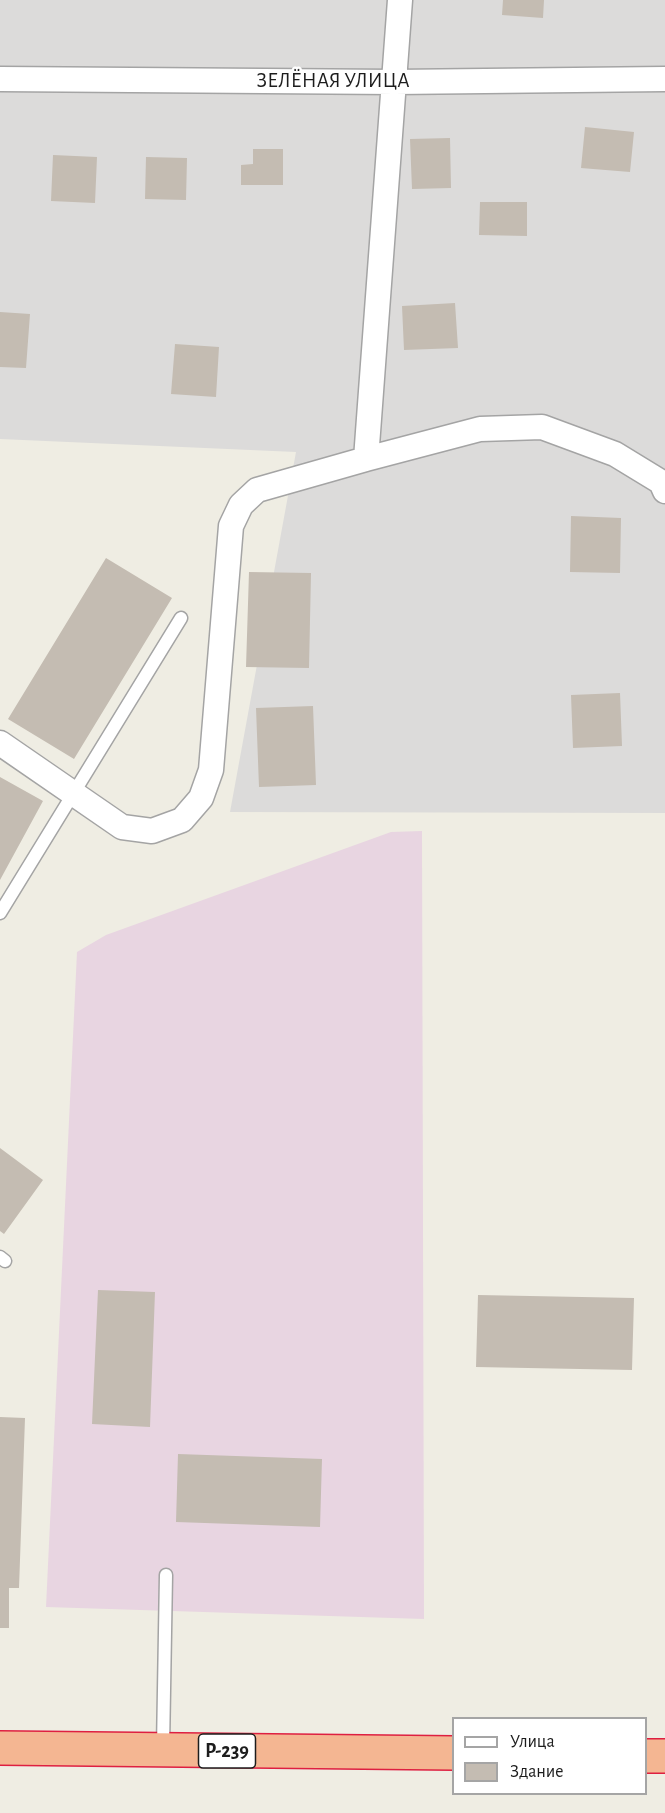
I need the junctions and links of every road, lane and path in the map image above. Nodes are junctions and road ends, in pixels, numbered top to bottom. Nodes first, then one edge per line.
1 (400, 0) edge
2 (0, 79) edge
3 (665, 79) edge
4 (395, 82) junction
5 (366, 459) junction
6 (665, 491) edge
7 (181, 618) dead end
8 (0, 743) edge
9 (74, 794) junction
10 (0, 913) edge
11 (166, 1575) dead end
12 (0, 1748) edge
13 (163, 1750) junction
14 (452, 1753) edge
15 (647, 1756) edge
16 (665, 1756) edge

1 - 4 street
2 - 4 street, ЗЕЛЁНАЯ УЛИЦА
3 - 4 street, ЗЕЛЁНАЯ УЛИЦА
4 - 5 street
5 - 6 street
5 - 9 street
7 - 9 lane
8 - 9 street
9 - 10 lane
11 - 13 lane
12 - 13 highway, Р-239
13 - 14 highway, Р-239
15 - 16 highway

